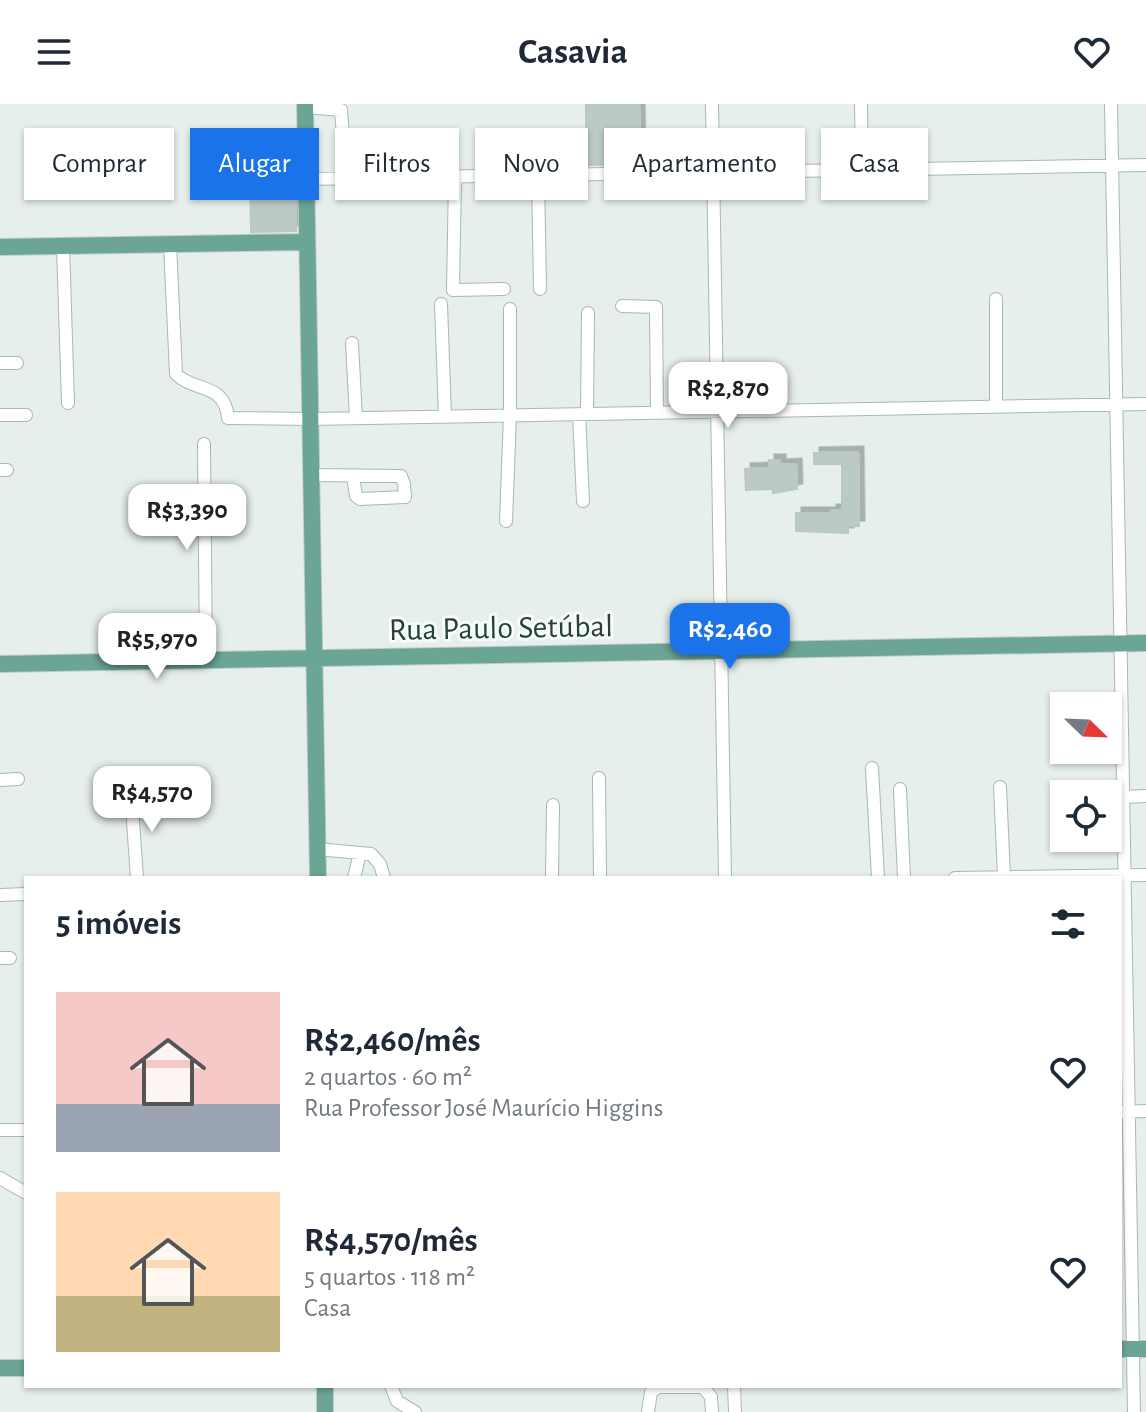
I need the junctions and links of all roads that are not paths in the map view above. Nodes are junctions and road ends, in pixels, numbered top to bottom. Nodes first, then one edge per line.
1 (712, 104) edge
2 (861, 104) edge
3 (1111, 104) edge
4 (305, 105) edge
5 (305, 128) edge
6 (342, 128) edge
7 (712, 128) edge
8 (861, 128) edge
9 (1146, 165) edge
10 (1112, 166) junction
11 (928, 169) edge
12 (306, 200) edge
13 (455, 200) edge
14 (538, 200) edge
15 (713, 200) edge
16 (307, 242) junction
17 (170, 244) junction
18 (63, 246) junction
19 (0, 247) edge
20 (504, 289) dead end
21 (540, 289) dead end
22 (996, 299) dead end
23 (441, 304) dead end
24 (622, 306) dead end
25 (510, 309) dead end
26 (588, 313) dead end
27 (352, 343) dead end
28 (0, 363) edge
29 (17, 363) dead end
30 (68, 403) dead end
31 (1146, 404) edge
32 (1116, 405) junction
33 (996, 407) junction
34 (717, 412) junction
35 (657, 413) junction
36 (583, 414) junction
37 (0, 415) edge
38 (26, 415) dead end
39 (510, 415) junction
40 (445, 417) junction
41 (356, 418) junction
42 (310, 419) junction
43 (204, 444) dead end
44 (311, 475) junction
45 (353, 476) dead end
46 (583, 501) dead end
47 (506, 521) dead end
48 (1146, 643) edge
49 (1121, 644) junction
50 (721, 651) junction
51 (314, 658) junction
52 (206, 660) junction
53 (0, 664) edge
54 (872, 768) dead end
55 (599, 778) dead end
56 (18, 779) dead end
57 (0, 780) edge
58 (1000, 787) dead end
59 (900, 789) dead end
60 (1146, 796) edge
61 (1124, 802) junction
62 (553, 805) dead end
63 (1146, 805) edge
64 (132, 807) dead end
65 (317, 849) junction
66 (360, 853) junction
67 (1125, 875) junction
68 (1146, 875) edge
69 (137, 876) edge
70 (318, 876) edge
71 (354, 876) edge
72 (383, 876) edge
73 (552, 876) edge
74 (600, 876) edge
75 (725, 876) edge
76 (878, 876) edge
77 (904, 876) edge
78 (1004, 876) edge
79 (1064, 876) edge
80 (24, 894) edge
81 (0, 895) edge
82 (1123, 952) edge
83 (1146, 1111) edge
84 (1124, 1112) edge
85 (0, 1130) edge
86 (24, 1130) edge
87 (0, 1178) edge
88 (1125, 1185) edge
89 (24, 1192) edge
90 (1133, 1349) edge
91 (0, 1368) edge
92 (24, 1368) edge
93 (325, 1388) edge
94 (392, 1388) edge
95 (657, 1388) edge
96 (704, 1388) edge
97 (734, 1388) edge
98 (325, 1412) edge
99 (415, 1412) edge
100 (648, 1412) edge
101 (712, 1412) edge
102 (735, 1412) edge
103 (1134, 1412) edge

1 - 7 street
2 - 8 street
3 - 10 street
4 - 5 main road
4 - 6 street
9 - 10 street
10 - 11 street
10 - 32 street
12 - 16 main road
13 - 20 street
14 - 21 street
15 - 34 street
16 - 17 main road
16 - 42 main road
17 - 18 main road
17 - 42 street
18 - 19 main road
18 - 30 street
22 - 33 street
23 - 40 street
24 - 35 street
25 - 39 street
26 - 36 street
27 - 41 street
28 - 29 street
31 - 32 street
32 - 33 street
32 - 49 street
33 - 34 street
34 - 35 street
34 - 50 street
35 - 36 street
36 - 39 street
36 - 46 street
37 - 38 street
39 - 40 street
39 - 47 street
40 - 41 street
41 - 42 street
42 - 44 main road
43 - 52 street
44 - 45 street
44 - 51 main road
48 - 49 main road, Rua Paulo Setúbal
49 - 50 main road, Rua Paulo Setúbal
49 - 61 street
50 - 51 main road, Rua Paulo Setúbal
50 - 75 street
51 - 52 main road, Rua Paulo Setúbal
51 - 65 main road
52 - 53 main road, Rua Paulo Setúbal
54 - 76 street
55 - 74 street
56 - 57 street
58 - 78 street
59 - 77 street
60 - 61 street
61 - 63 street
61 - 67 street
62 - 73 street
64 - 69 street
65 - 66 street
65 - 70 main road
66 - 71 street
66 - 72 street
67 - 68 street
67 - 79 street
67 - 82 street
80 - 81 street
82 - 84 street
83 - 84 street
84 - 88 street
85 - 86 street
87 - 89 street
88 - 90 street
90 - 103 street
91 - 92 main road
93 - 98 main road
94 - 99 street
95 - 100 street
96 - 101 street
97 - 102 street

